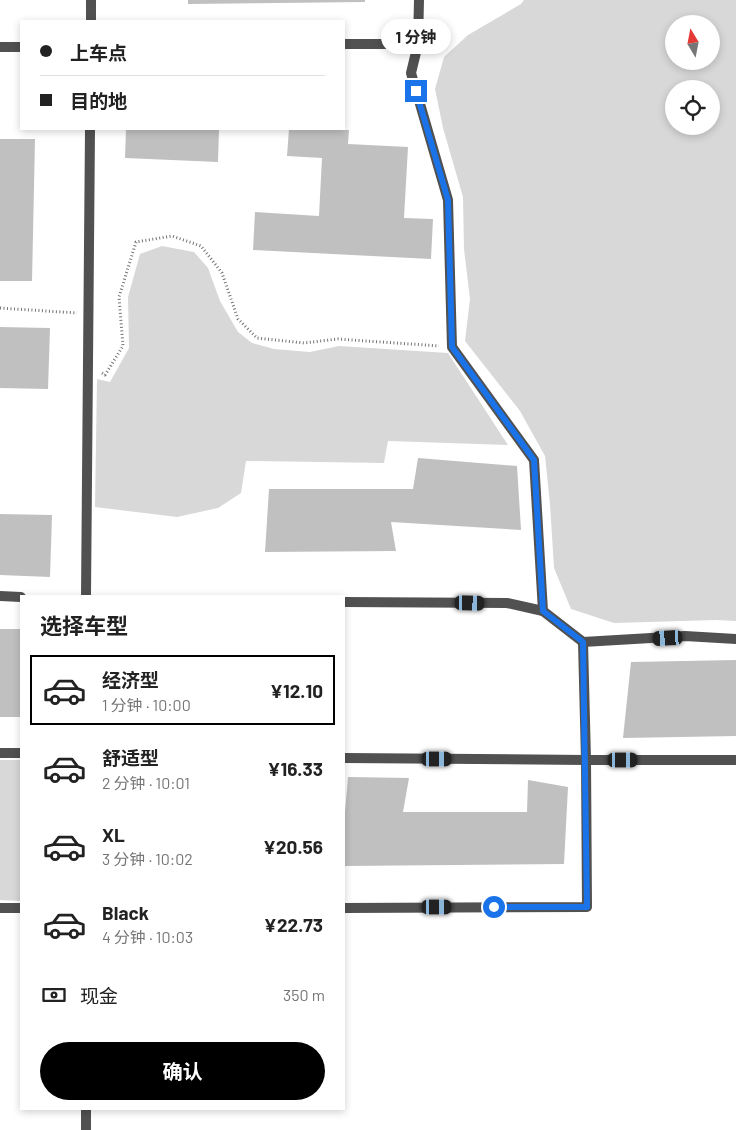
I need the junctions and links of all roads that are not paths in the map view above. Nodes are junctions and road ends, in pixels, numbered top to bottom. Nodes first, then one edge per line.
1 (91, 0) edge
2 (419, 0) edge
3 (91, 20) edge
4 (345, 44) edge
5 (418, 44) junction
6 (0, 47) edge
7 (20, 47) edge
8 (90, 130) edge
9 (86, 595) edge
10 (0, 596) edge
11 (20, 596) edge
12 (345, 602) edge
13 (543, 611) junction
14 (736, 639) edge
15 (583, 642) junction
16 (0, 753) edge
17 (20, 753) edge
18 (345, 758) edge
19 (586, 760) junction
20 (736, 760) edge
21 (0, 908) edge
22 (20, 908) edge
23 (345, 908) edge
24 (86, 1110) edge
25 (86, 1130) edge

1 - 3 street
2 - 5 street
4 - 5 street
5 - 13 street
6 - 7 street
8 - 9 street
10 - 11 street
12 - 13 street
13 - 15 street
14 - 15 street
15 - 19 street
16 - 17 street
18 - 19 street
19 - 20 street
19 - 23 street
21 - 22 street
24 - 25 street

